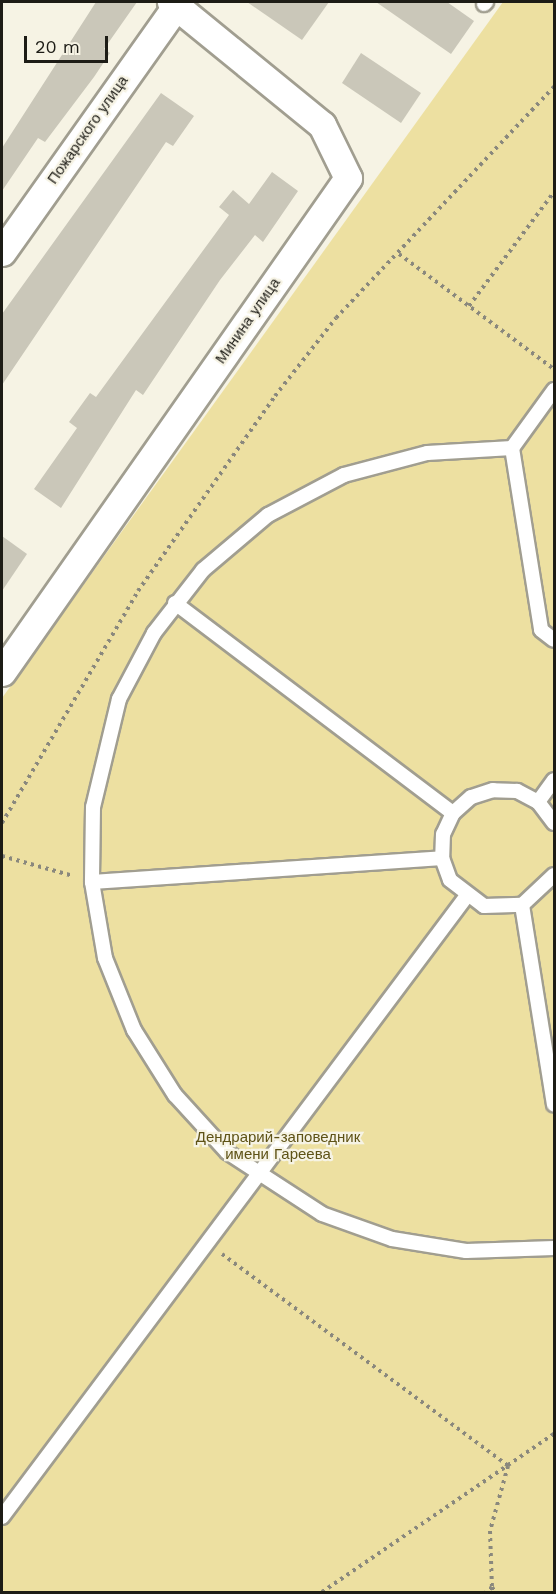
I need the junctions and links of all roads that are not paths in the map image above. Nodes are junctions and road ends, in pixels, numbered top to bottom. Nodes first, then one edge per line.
1 (173, 5) edge
2 (2, 252) edge
3 (555, 390) edge
4 (512, 448) junction
5 (175, 603) junction
6 (555, 640) edge
7 (2, 672) edge
8 (555, 780) edge
9 (538, 802) junction
10 (453, 813) junction
11 (555, 823) edge
12 (442, 858) junction
13 (92, 882) junction
14 (553, 883) edge
15 (466, 897) junction
16 (522, 905) junction
17 (555, 1104) edge
18 (258, 1175) junction
19 (555, 1248) edge
20 (2, 1517) edge

1 - 2 street, Пожарского улица
1 - 7 street, Минина улица
3 - 4 lane
4 - 5 lane
4 - 6 lane
5 - 10 lane
5 - 13 lane
8 - 9 lane
9 - 10 lane
9 - 11 lane
10 - 12 lane
12 - 13 lane
12 - 15 lane
13 - 18 lane
14 - 16 lane
15 - 16 lane
15 - 18 lane
16 - 17 lane
18 - 19 lane
18 - 20 lane

